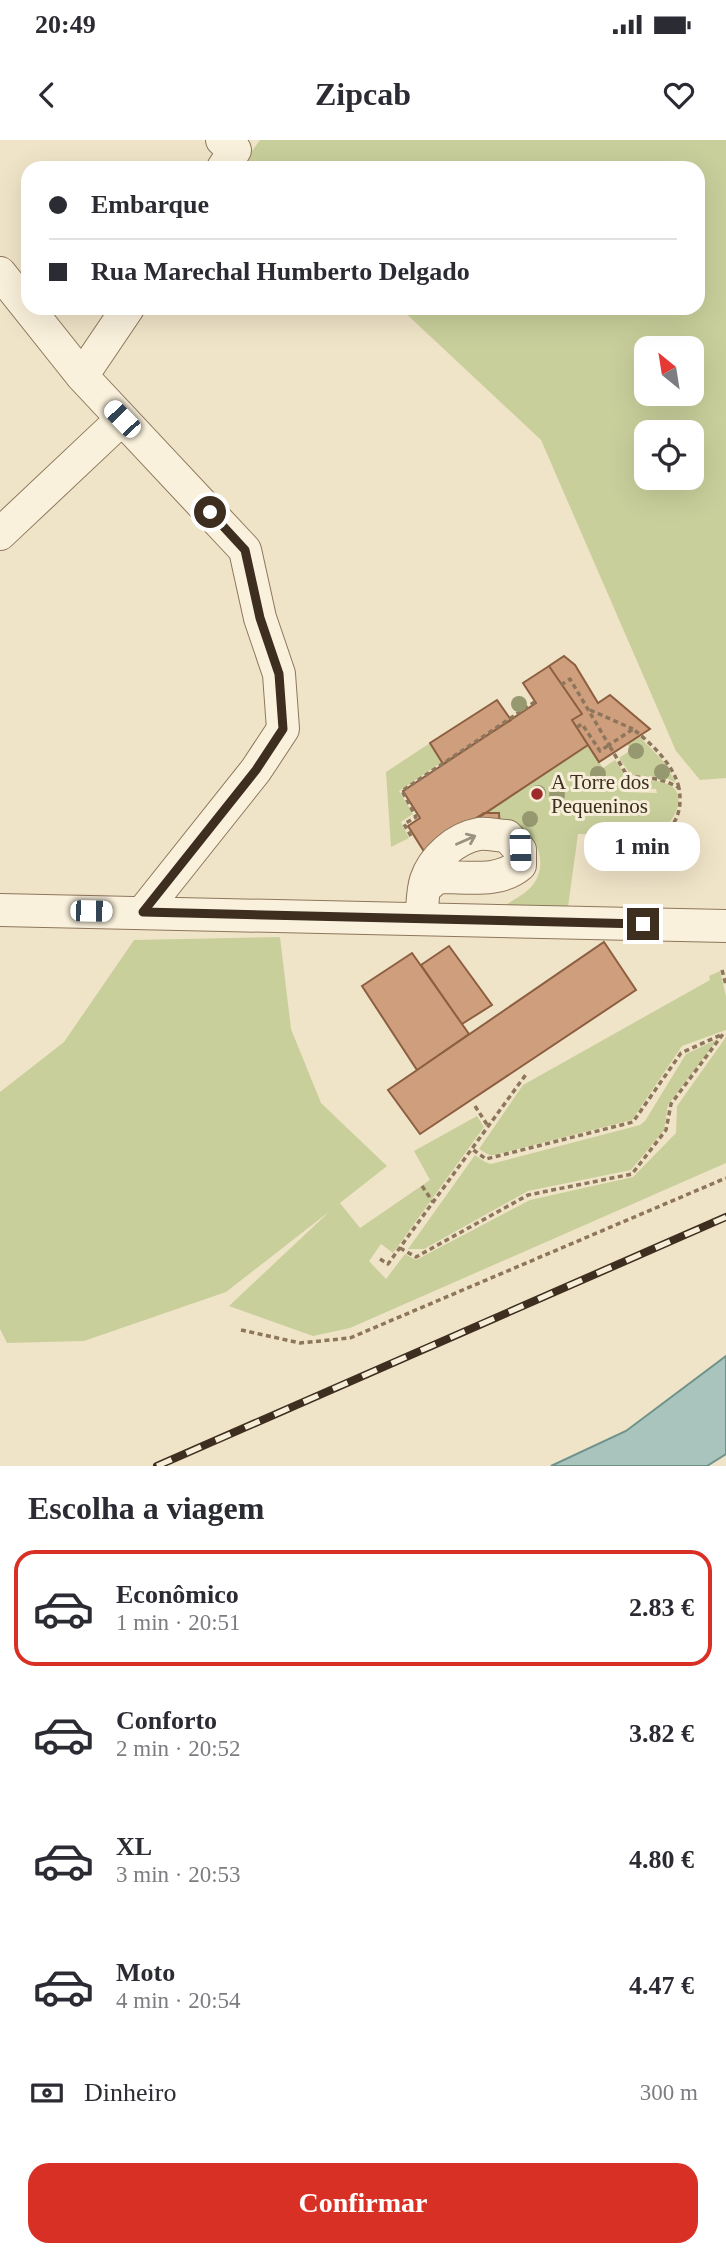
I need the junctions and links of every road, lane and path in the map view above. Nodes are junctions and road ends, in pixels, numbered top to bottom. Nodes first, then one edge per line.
1 (222, 140) edge
2 (228, 161) edge
3 (0, 273) edge
4 (21, 299) edge
5 (33, 315) edge
6 (123, 315) edge
7 (82, 376) junction
8 (122, 419) junction
9 (0, 534) edge
10 (561, 685) dead end
11 (536, 701) dead end
12 (588, 710) junction
13 (577, 727) dead end
14 (633, 729) junction
15 (609, 745) junction
16 (628, 777) junction
17 (679, 788) junction
18 (627, 792) dead end
19 (411, 836) dead end
20 (653, 851) dead end
21 (0, 910) edge
22 (143, 912) junction
23 (726, 926) edge
24 (722, 970) dead end
25 (726, 985) edge
26 (724, 1033) edge
27 (527, 1073) dead end
28 (475, 1106) dead end
29 (488, 1126) junction
30 (472, 1149) junction
31 (726, 1178) edge
32 (422, 1186) dead end
33 (433, 1202) junction
34 (400, 1248) junction
35 (380, 1259) dead end
36 (241, 1330) dead end

1 - 2 street
3 - 4 street
5 - 7 street
6 - 7 street
7 - 8 street
8 - 9 street
8 - 22 street
10 - 12 path
11 - 19 path
12 - 14 path
12 - 15 path
13 - 15 path
14 - 15 path
14 - 17 path
15 - 16 path
16 - 17 path
16 - 18 path
17 - 20 path
21 - 22 street
22 - 23 street
24 - 25 path
26 - 30 path
26 - 34 path
27 - 29 path
28 - 29 path
29 - 30 path
30 - 33 path
31 - 36 path
32 - 33 path
33 - 34 path
34 - 35 path

